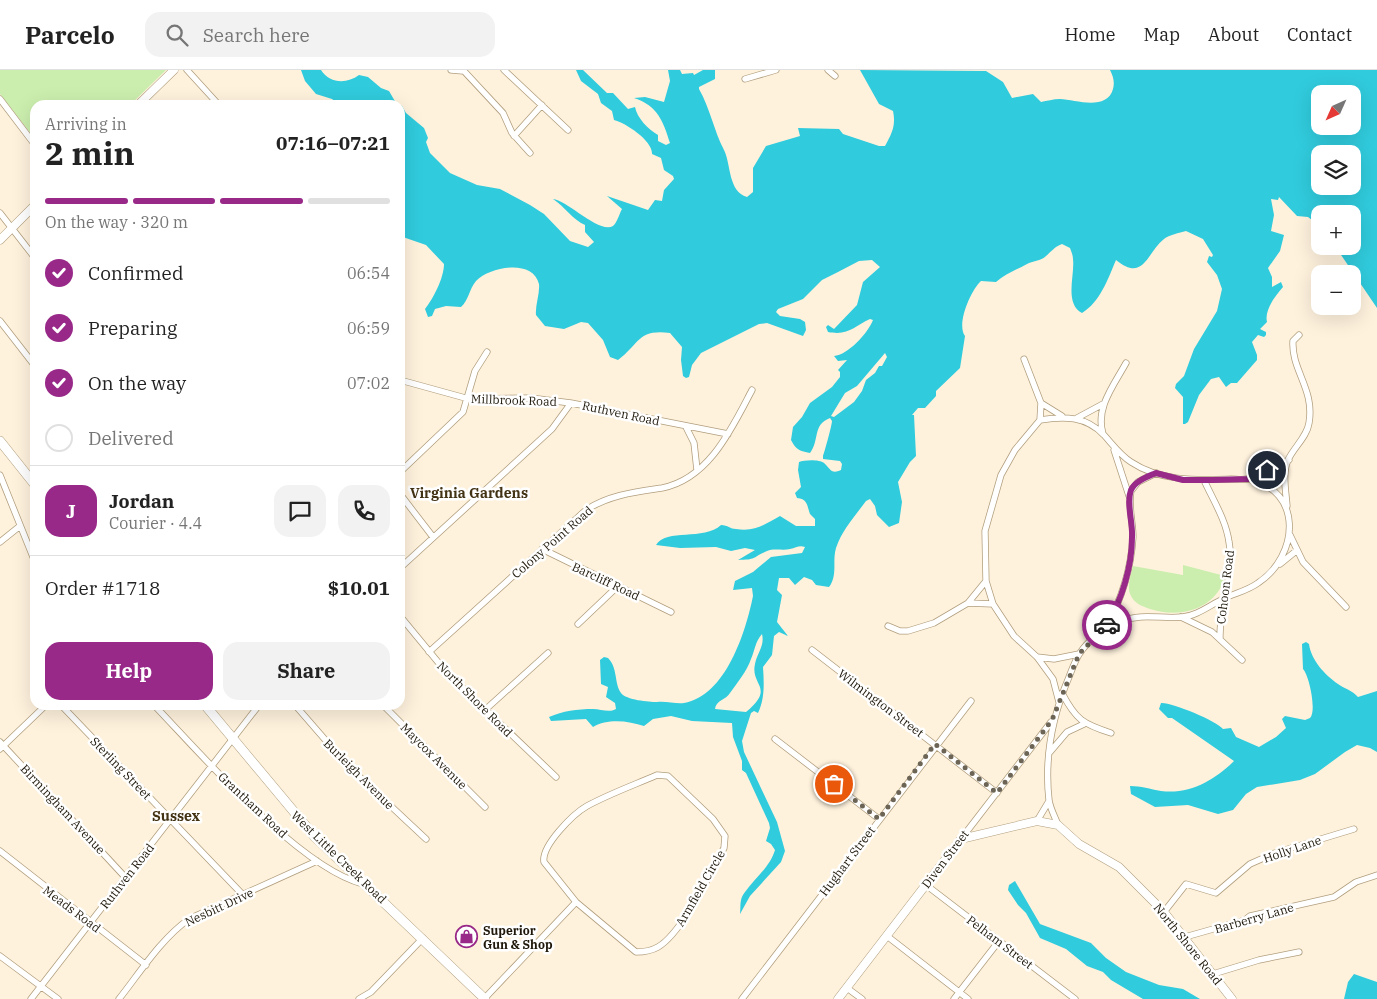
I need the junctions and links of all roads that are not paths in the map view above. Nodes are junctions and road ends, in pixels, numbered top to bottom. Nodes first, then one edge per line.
1 (174, 70) edge
2 (187, 70) edge
3 (451, 70) edge
4 (504, 70) edge
5 (776, 70) edge
6 (828, 70) edge
7 (463, 71) edge
8 (835, 76) dead end
9 (745, 79) dead end
10 (0, 99) edge
11 (143, 100) edge
12 (214, 100) edge
13 (542, 105) junction
14 (568, 130) dead end
15 (514, 136) junction
16 (30, 138) edge
17 (530, 153) dead end
18 (30, 210) edge
19 (0, 213) edge
20 (12, 229) junction
21 (0, 240) edge
22 (30, 252) edge
23 (0, 321) edge
24 (1299, 335) dead end
25 (487, 352) dead end
26 (1024, 359) dead end
27 (30, 360) edge
28 (1126, 363) dead end
29 (405, 381) edge
30 (752, 390) dead end
31 (469, 399) junction
32 (571, 403) junction
33 (1041, 403) junction
34 (1103, 404) junction
35 (1062, 416) junction
36 (1077, 418) junction
37 (1040, 420) junction
38 (686, 427) junction
39 (728, 434) junction
40 (1104, 434) junction
41 (0, 441) edge
42 (1111, 444) junction
43 (1288, 460) junction
44 (405, 467) edge
45 (697, 470) junction
46 (1156, 473) junction
47 (0, 475) edge
48 (30, 479) edge
49 (1248, 479) junction
50 (1204, 480) junction
51 (1130, 498) junction
52 (405, 501) edge
53 (1287, 509) junction
54 (20, 526) junction
55 (1289, 533) junction
56 (433, 537) junction
57 (0, 542) edge
58 (542, 549) junction
59 (30, 550) edge
60 (1296, 551) junction
61 (405, 563) edge
62 (1276, 567) junction
63 (986, 581) junction
64 (618, 586) junction
65 (1224, 598) junction
66 (968, 603) junction
67 (993, 604) junction
68 (1346, 607) dead end
69 (671, 612) dead end
70 (1181, 617) junction
71 (405, 622) edge
72 (578, 624) dead end
73 (888, 626) dead end
74 (1104, 631) junction
75 (1220, 638) junction
76 (812, 650) dead end
77 (429, 652) junction
78 (548, 653) dead end
79 (1079, 654) junction
80 (1037, 657) junction
81 (1242, 660) dead end
82 (1062, 693) junction
83 (971, 701) dead end
84 (1059, 702) junction
85 (40, 710) edge
86 (66, 710) edge
87 (159, 710) edge
88 (209, 710) edge
89 (255, 710) edge
90 (299, 710) edge
91 (388, 710) edge
92 (485, 710) junction
93 (1052, 720) junction
94 (1084, 724) junction
95 (1111, 733) dead end
96 (233, 739) junction
97 (775, 739) dead end
98 (935, 744) junction
99 (1, 745) edge
100 (1048, 754) junction
101 (212, 766) junction
102 (556, 777) dead end
103 (997, 793) junction
104 (1049, 801) junction
105 (485, 807) dead end
106 (879, 819) junction
107 (170, 820) junction
108 (1037, 821) junction
109 (1058, 825) junction
110 (1354, 829) dead end
111 (426, 839) dead end
112 (961, 839) junction
113 (0, 851) edge
114 (316, 861) junction
115 (1377, 875) edge
116 (125, 877) junction
117 (366, 885) junction
118 (926, 885) junction
119 (243, 895) junction
120 (576, 902) junction
121 (1164, 912) junction
122 (90, 922) junction
123 (887, 936) junction
124 (1185, 937) junction
125 (422, 938) junction
126 (999, 941) junction
127 (1299, 952) dead end
128 (0, 956) edge
129 (146, 965) junction
130 (1213, 974) junction
131 (40, 986) junction
132 (847, 988) junction
133 (959, 992) junction
134 (31, 999) edge
135 (58, 999) edge
136 (120, 999) edge
137 (359, 999) edge
138 (485, 999) edge
139 (742, 999) edge
140 (838, 999) edge
141 (862, 999) edge
142 (954, 999) edge
143 (968, 999) edge
144 (1075, 999) edge
145 (1232, 999) edge

1 - 11 street
2 - 12 street
3 - 7 street
4 - 13 street
5 - 9 street
6 - 8 street
7 - 15 street
10 - 16 street
13 - 14 street
13 - 15 street
15 - 17 street
18 - 20 street
19 - 20 street
20 - 21 street
20 - 22 street
23 - 27 street
24 - 43 street, North Shore Road
25 - 31 street
26 - 33 street
28 - 34 street
29 - 31 street, Millbrook Road
30 - 39 street, Colony Point Road
31 - 32 street, Millbrook Road
31 - 44 street
32 - 38 street, Ruthven Road
32 - 56 street, Ruthven Road
33 - 35 street
33 - 37 street
34 - 36 street
34 - 40 street
35 - 36 street
35 - 37 street
36 - 40 street
37 - 63 street
38 - 39 street, Ruthven Road
38 - 45 street
39 - 45 street, Colony Point Road
40 - 42 street
41 - 48 main road
42 - 46 street
42 - 51 street
43 - 49 street
43 - 53 street, North Shore Road
45 - 58 street, Colony Point Road
46 - 50 street
46 - 51 street
47 - 54 street
49 - 50 street
49 - 53 street
50 - 65 street, Cohoon Road
51 - 74 street
52 - 56 street
53 - 55 street, North Shore Road
54 - 57 street
54 - 59 street
55 - 60 street
55 - 62 street, North Shore Road
56 - 61 street, Ruthven Road
58 - 64 street, Barcliff Road
58 - 77 street, Colony Point Road
60 - 62 street
60 - 68 street
62 - 65 street, North Shore Road
63 - 66 street
63 - 67 street
64 - 69 street, Barcliff Road
64 - 72 street
65 - 70 street, North Shore Road
65 - 75 street, Cohoon Road
66 - 67 street
66 - 73 street
67 - 80 street
70 - 74 street, North Shore Road
70 - 75 street
71 - 77 street, North Shore Road
74 - 79 street, North Shore Road
75 - 81 street
76 - 98 street, Wilmington Street
77 - 92 street, North Shore Road
78 - 92 street
79 - 80 street
79 - 82 street, North Shore Road
80 - 84 street
82 - 84 street, North Shore Road
82 - 94 street
83 - 98 street, Hughart Street
84 - 93 street, North Shore Road
85 - 99 street
86 - 107 street, Sterling Street
87 - 101 street, Grantham Road
88 - 96 main road, West Little Creek Road
89 - 96 street, Ruthven Road
90 - 111 street, Burleigh Avenue
91 - 105 street, Maycox Avenue
92 - 102 street, North Shore Road
93 - 100 street, North Shore Road
93 - 103 street, Diven Street
94 - 95 street
94 - 100 street
96 - 101 street, Ruthven Road
96 - 117 main road, West Little Creek Road
97 - 106 street
98 - 103 street, Wilmington Street
98 - 106 street, Hughart Street
99 - 116 street, Birmingham Avenue
100 - 104 street, North Shore Road
101 - 107 street, Ruthven Road
101 - 114 street, Grantham Road
103 - 112 street, Diven Street
104 - 108 street
104 - 109 street, North Shore Road
106 - 139 street, Hughart Street
107 - 116 street, Ruthven Road
107 - 119 street, Sterling Street
108 - 109 street
108 - 112 street
109 - 121 street, North Shore Road
110 - 121 street, Holly Lane
112 - 118 street, Diven Street
113 - 122 street, Meads Road
114 - 117 street, Grantham Road
114 - 119 street, Nesbitt Drive
115 - 124 street, Barberry Lane
116 - 122 street, Ruthven Road
117 - 125 main road, West Little Creek Road
118 - 123 street, Diven Street
118 - 126 street, Pelham Street
119 - 129 street, Nesbitt Drive
120 - 120 street, Armfield Circle
120 - 138 street
121 - 124 street, North Shore Road
122 - 129 street, Meads Road
122 - 131 street, Ruthven Road
123 - 132 street, Diven Street
123 - 133 street
124 - 130 street, North Shore Road
125 - 137 street
125 - 138 main road, West Little Creek Road
126 - 133 street
126 - 144 street, Pelham Street
127 - 130 street
128 - 131 street
129 - 136 street, Nesbitt Drive
130 - 145 street, North Shore Road
131 - 134 street, Ruthven Road
131 - 135 street
132 - 140 street, Diven Street
132 - 141 street
133 - 142 street
133 - 143 street

